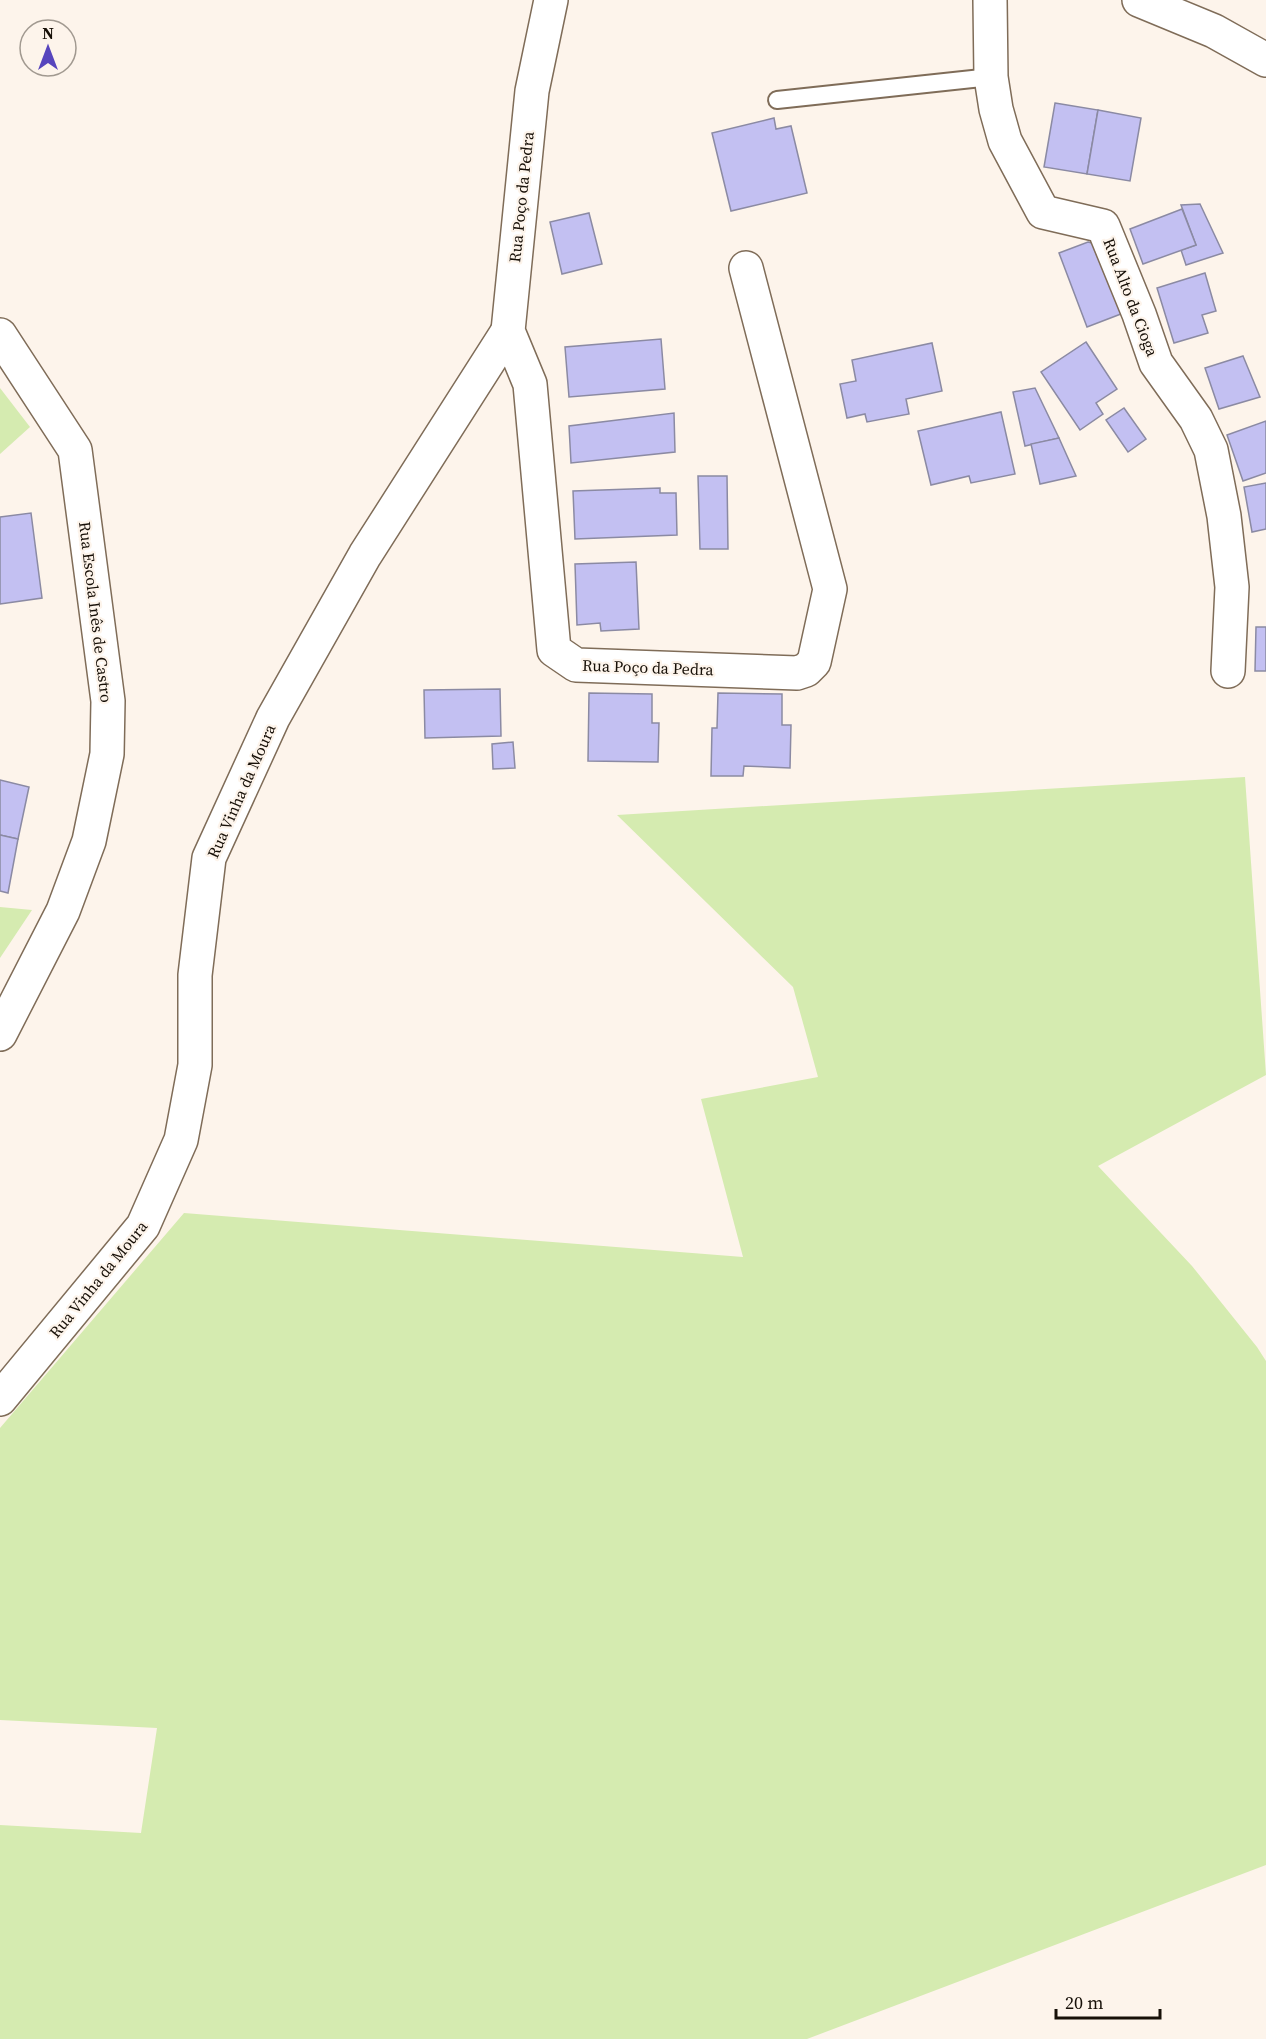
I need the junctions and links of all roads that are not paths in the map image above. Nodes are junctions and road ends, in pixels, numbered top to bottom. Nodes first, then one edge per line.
1 (551, 0) edge
2 (990, 0) edge
3 (1139, 0) edge
4 (1266, 60) edge
5 (991, 77) junction
6 (777, 100) dead end
7 (746, 268) dead end
8 (508, 331) junction
9 (0, 335) edge
10 (1228, 671) dead end
11 (0, 1034) edge
12 (0, 1399) edge

1 - 8 street, Rua Poço da Pedra
2 - 5 street, Rua Alto da Cioga
3 - 4 street
5 - 6 lane
5 - 10 street, Rua Alto da Cioga
7 - 8 street, Rua Poço da Pedra
8 - 12 street, Rua Vinha da Moura
9 - 11 street, Rua Escola Inês de Castro

